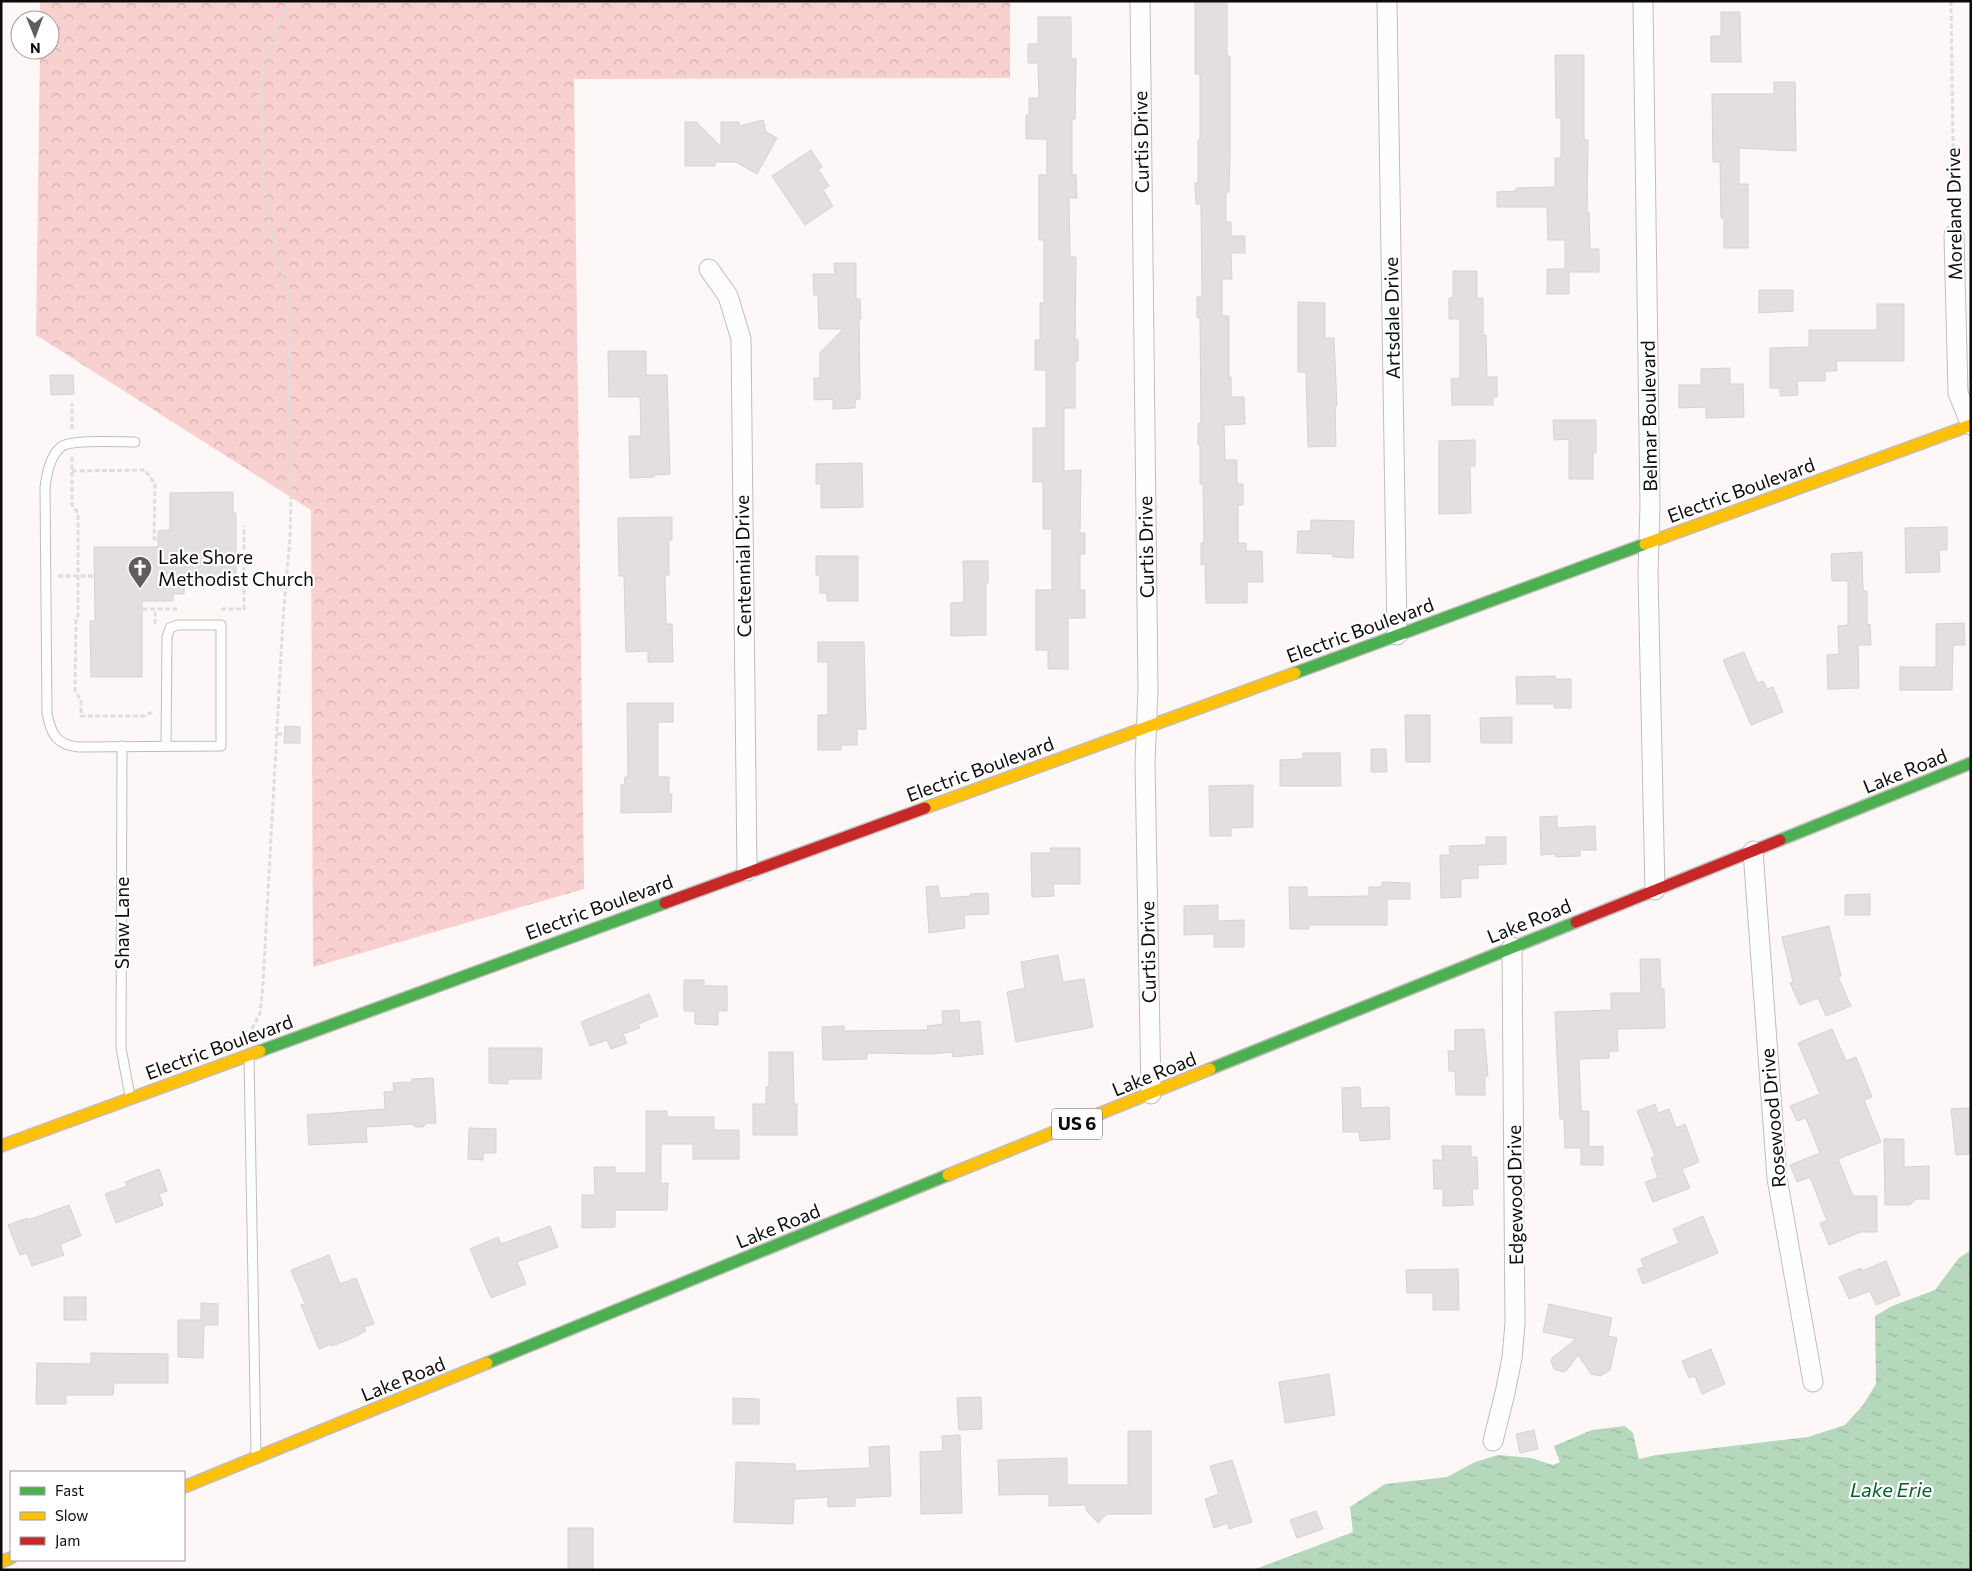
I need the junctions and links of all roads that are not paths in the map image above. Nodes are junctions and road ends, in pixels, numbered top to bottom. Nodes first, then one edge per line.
1 (1140, 1) edge
2 (1387, 1) edge
3 (1643, 1) edge
4 (1954, 235) road end
5 (708, 269) dead end
6 (1971, 425) edge
7 (135, 442) dead end
8 (1649, 542) junction
9 (1397, 635) junction
10 (1146, 728) junction
11 (122, 746) junction
12 (166, 746) junction
13 (1971, 764) edge
14 (1753, 851) junction
15 (747, 872) junction
16 (1654, 890) junction
17 (1512, 947) junction
18 (248, 1054) junction
19 (1151, 1094) junction
20 (130, 1099) junction
21 (1, 1146) edge
22 (1813, 1382) dead end
23 (1493, 1441) dead end
24 (256, 1458) junction
25 (185, 1487) edge

1 - 10 street, Curtis Drive
2 - 9 street, Artsdale Drive
3 - 8 street, Belmar Boulevard
4 - 6 street, Moreland Drive
5 - 15 street, Centennial Drive
6 - 8 street, Electric Boulevard
7 - 11 lane
8 - 9 street, Electric Boulevard
8 - 16 street, Belmar Boulevard
9 - 10 street, Electric Boulevard
10 - 15 street, Electric Boulevard
10 - 19 street, Curtis Drive
11 - 12 lane
11 - 20 lane, Shaw Lane
12 - 12 lane
13 - 14 street, Lake Road / US 6
14 - 16 street, Lake Road / US 6
14 - 22 street, Rosewood Drive
15 - 18 street, Electric Boulevard
16 - 17 street, Lake Road / US 6
17 - 19 street, Lake Road / US 6
17 - 23 street, Edgewood Drive
18 - 20 street, Electric Boulevard
18 - 24 lane
19 - 24 street, Lake Road / US 6
20 - 21 street, Electric Boulevard
24 - 25 street, Lake Road / US 6

